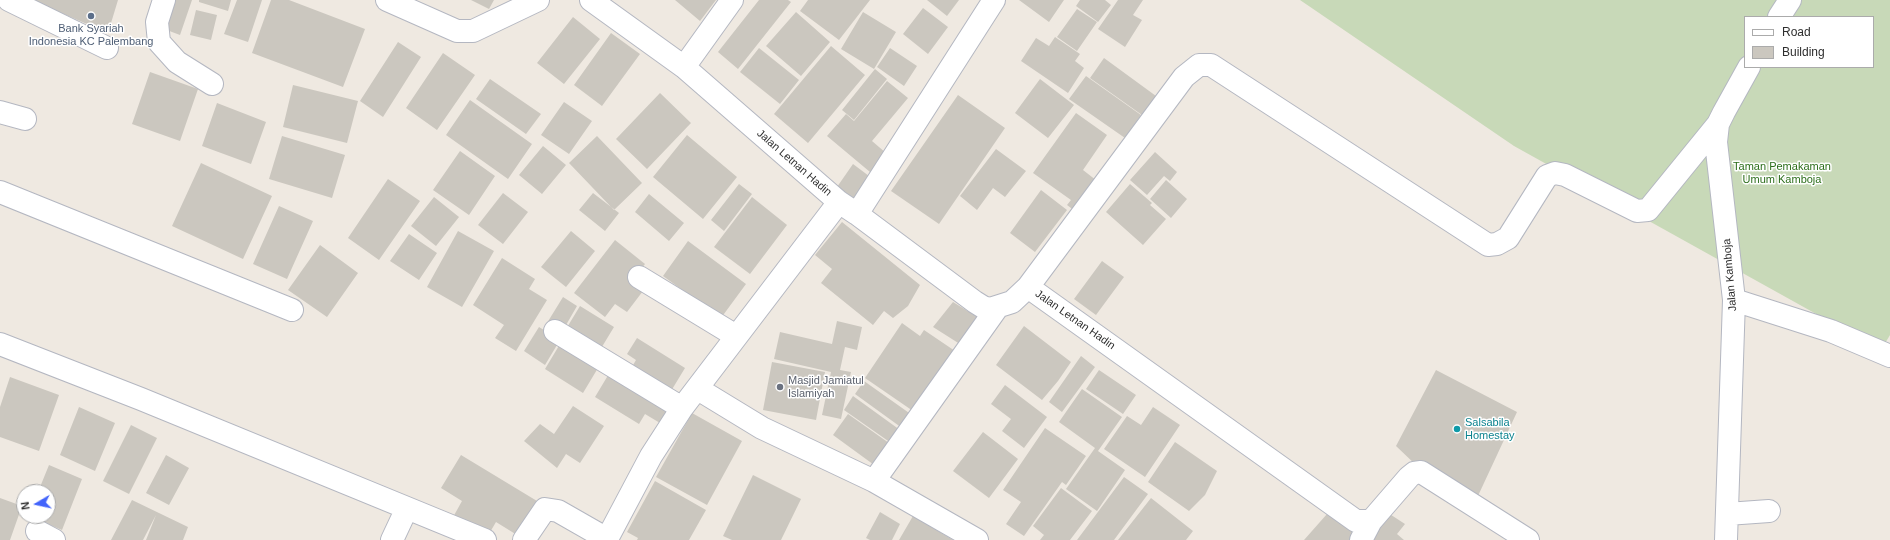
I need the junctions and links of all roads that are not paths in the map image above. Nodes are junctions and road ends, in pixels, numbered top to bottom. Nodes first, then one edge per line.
1 (9, 0) edge
2 (164, 0) edge
3 (387, 0) edge
4 (538, 0) edge
5 (591, 0) edge
6 (732, 0) edge
7 (994, 0) edge
8 (1790, 0) edge
9 (1780, 16) edge
10 (107, 48) dead end
11 (684, 67) junction
12 (1748, 68) edge
13 (212, 84) dead end
14 (0, 112) edge
15 (25, 119) dead end
16 (1718, 124) junction
17 (0, 192) edge
18 (839, 202) junction
19 (857, 214) junction
20 (639, 277) dead end
21 (1028, 287) junction
22 (1734, 300) junction
23 (997, 308) junction
24 (292, 310) dead end
25 (555, 332) dead end
26 (736, 336) junction
27 (0, 344) edge
28 (1890, 356) edge
29 (698, 389) junction
30 (682, 408) junction
31 (874, 481) junction
32 (407, 508) junction
33 (1769, 511) dead end
34 (1727, 514) junction
35 (1366, 531) edge
36 (966, 537) edge
37 (392, 540) edge
38 (485, 540) edge
39 (524, 540) edge
40 (1528, 540) edge
41 (1726, 540) edge

1 - 10 street
2 - 13 street
3 - 4 street
5 - 11 street, Jalan Letnan Hadin
6 - 11 street
7 - 19 street
8 - 9 street
11 - 18 street, Jalan Letnan Hadin
12 - 16 street, Jalan Kamboja
14 - 15 street
16 - 21 street
16 - 22 street, Jalan Kamboja
17 - 24 street
18 - 19 street, Jalan Letnan Hadin
18 - 26 street
19 - 23 street, Jalan Letnan Hadin
20 - 26 street
21 - 23 street, Jalan Letnan Hadin
21 - 35 street, Jalan Letnan Hadin
22 - 28 street
22 - 34 street, Jalan Kamboja
23 - 31 street
25 - 30 street
26 - 29 street
27 - 32 street
29 - 30 street
29 - 31 street
30 - 39 street
31 - 36 street
32 - 37 street
32 - 38 street
33 - 34 street
34 - 41 street, Jalan Kamboja
35 - 40 street, Jalan Letnan Hadin

